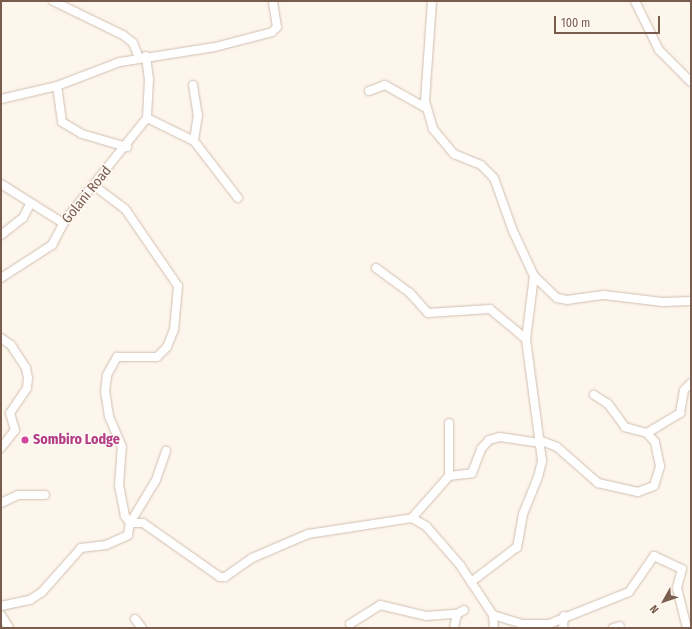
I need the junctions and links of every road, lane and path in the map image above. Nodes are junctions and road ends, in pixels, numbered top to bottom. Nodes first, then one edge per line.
1 (53, 1) edge
2 (273, 1) edge
3 (432, 1) edge
4 (635, 1) edge
5 (142, 57) junction
6 (691, 82) edge
7 (193, 85) dead end
8 (57, 86) junction
9 (369, 91) dead end
10 (1, 99) edge
11 (426, 108) junction
12 (147, 118) junction
13 (194, 141) junction
14 (127, 148) junction
15 (1, 184) edge
16 (93, 186) junction
17 (238, 198) dead end
18 (30, 204) junction
19 (63, 223) junction
20 (1, 235) edge
21 (376, 268) dead end
22 (534, 276) junction
23 (1, 278) edge
24 (691, 300) edge
25 (1, 338) edge
26 (526, 339) junction
27 (691, 383) edge
28 (594, 395) dead end
29 (449, 423) dead end
30 (647, 433) junction
31 (540, 441) junction
32 (1, 448) edge
33 (166, 451) dead end
34 (449, 476) junction
35 (45, 494) dead end
36 (1, 503) edge
37 (412, 518) junction
38 (130, 523) junction
39 (471, 582) junction
40 (1, 606) edge
41 (1, 615) edge
42 (493, 615) junction
43 (564, 616) junction
44 (135, 619) dead end
45 (350, 624) dead end
46 (9, 628) edge
47 (142, 628) edge
48 (454, 628) edge
49 (494, 628) edge
50 (563, 628) edge
51 (687, 628) edge

1 - 5 street
2 - 5 street
3 - 11 street
4 - 6 street
5 - 8 street
5 - 12 street
7 - 13 street
8 - 10 street
8 - 14 street
9 - 11 street
11 - 22 street
12 - 13 street
12 - 14 street, Golani Road
13 - 17 street
14 - 16 street, Golani Road
15 - 18 street
16 - 19 street, Golani Road
16 - 38 street
18 - 19 street
18 - 20 street
19 - 23 street, Golani Road
21 - 26 street
22 - 24 street
22 - 26 street
25 - 32 street
26 - 31 street
27 - 30 street
28 - 30 street
29 - 34 street
30 - 31 street
31 - 34 street
31 - 39 street
33 - 38 street
34 - 37 street
35 - 36 street
37 - 38 street
37 - 39 street
38 - 40 street
39 - 42 street
41 - 46 street
42 - 43 street
42 - 49 street
43 - 50 street
43 - 51 street
44 - 47 street
45 - 48 street

